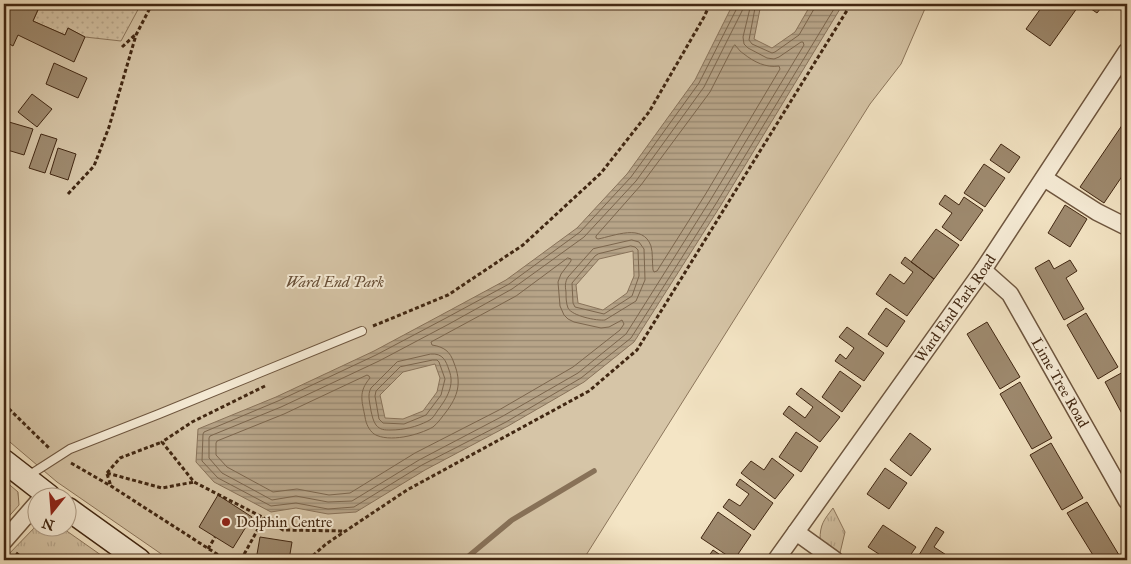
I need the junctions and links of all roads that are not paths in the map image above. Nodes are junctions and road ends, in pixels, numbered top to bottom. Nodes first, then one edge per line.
1 (1127, 51) edge
2 (1044, 178) junction
3 (1127, 227) edge
4 (983, 270) junction
5 (362, 331) road end
6 (4, 461) edge
7 (25, 478) junction
8 (33, 486) edge
9 (1127, 500) edge
10 (28, 514) edge
11 (78, 516) edge
12 (796, 532) junction
13 (4, 540) edge
14 (139, 560) edge
15 (776, 560) edge
16 (835, 560) edge

1 - 2 street, Ward End Park Road
2 - 3 street
2 - 4 street, Ward End Park Road
4 - 9 street, Lime Tree Road
4 - 12 street, Ward End Park Road
5 - 7 lane
6 - 7 main road
7 - 8 main road
10 - 13 street
11 - 14 main road
12 - 15 street, Ward End Park Road
12 - 16 street

